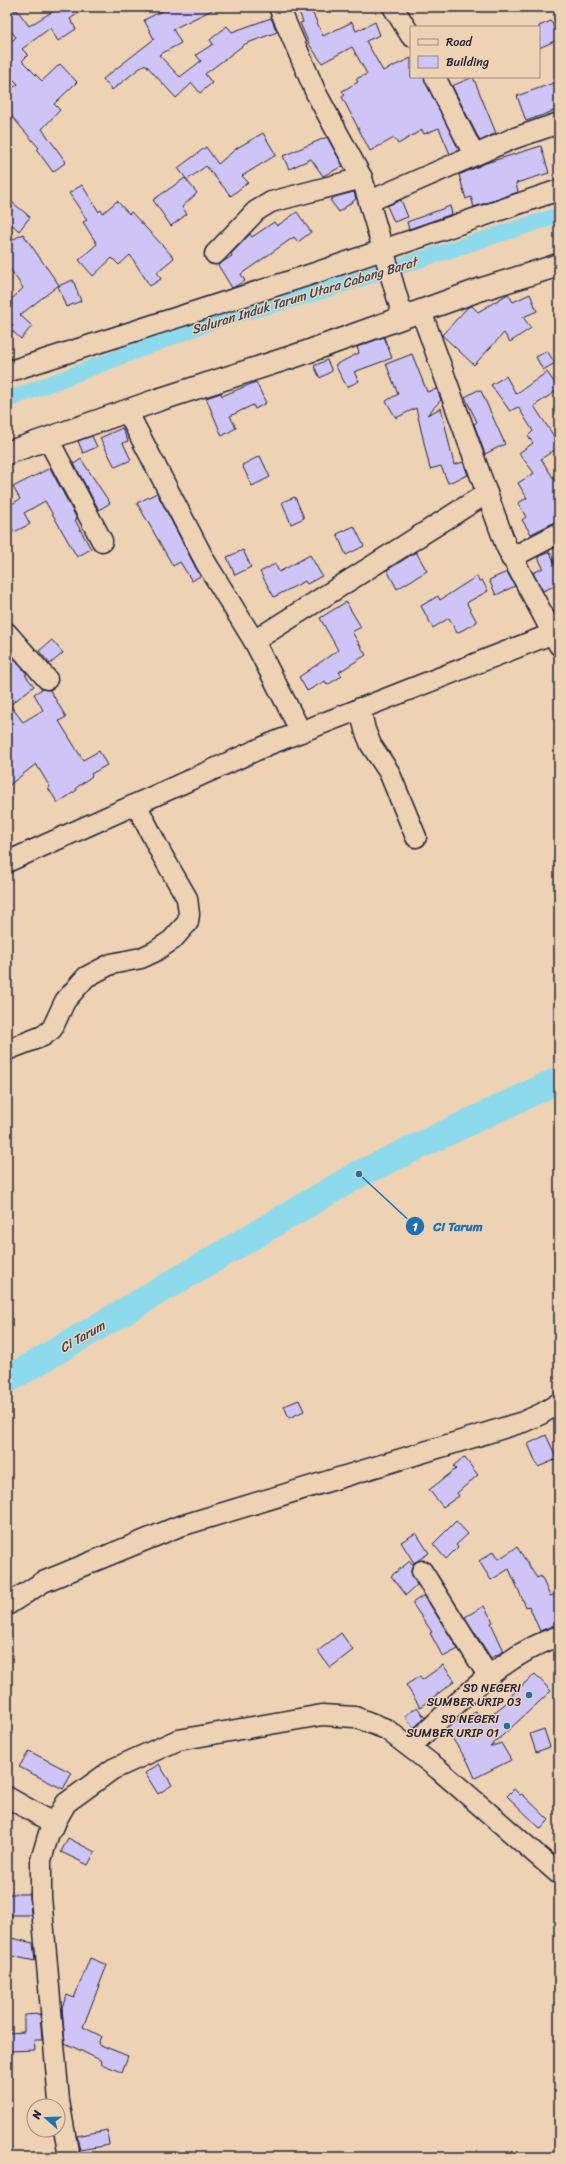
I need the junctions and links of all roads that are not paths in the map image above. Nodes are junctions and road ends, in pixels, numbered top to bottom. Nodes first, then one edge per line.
1 (279, 7) edge
2 (392, 7) edge
3 (410, 34) edge
4 (436, 78) edge
5 (559, 123) edge
6 (474, 155) junction
7 (362, 178) junction
8 (559, 190) edge
9 (370, 202) junction
10 (215, 254) dead end
11 (385, 256) junction
12 (559, 265) edge
13 (408, 310) junction
14 (7, 372) edge
15 (127, 411) junction
16 (48, 439) junction
17 (7, 453) edge
18 (487, 493) junction
19 (559, 534) edge
20 (102, 541) dead end
21 (511, 558) junction
22 (7, 633) edge
23 (557, 636) edge
24 (254, 641) junction
25 (47, 679) dead end
26 (360, 708) junction
27 (300, 732) junction
28 (136, 804) junction
29 (416, 837) dead end
30 (7, 862) edge
31 (7, 1050) edge
32 (559, 1403) edge
33 (422, 1571) dead end
34 (7, 1605) edge
35 (559, 1636) edge
36 (489, 1677) junction
37 (410, 1747) junction
38 (7, 1798) edge
39 (54, 1824) junction
40 (559, 1874) edge
41 (69, 2157) edge

1 - 7 street
2 - 3 street
4 - 6 street
5 - 6 street
6 - 9 street
7 - 9 street
7 - 10 street
8 - 11 street
9 - 11 street
11 - 13 street
11 - 14 street
12 - 13 main road
13 - 15 main road
13 - 18 street
15 - 16 main road
15 - 24 street
16 - 17 main road
16 - 20 street
18 - 21 street
18 - 24 street
19 - 21 street
21 - 23 street
22 - 25 street
23 - 26 street
24 - 27 street
26 - 27 street
26 - 29 street
27 - 28 street
28 - 30 street
28 - 31 street
32 - 34 street
33 - 36 street
35 - 36 street
36 - 37 street
37 - 39 street
37 - 40 street
38 - 39 street
39 - 41 street

